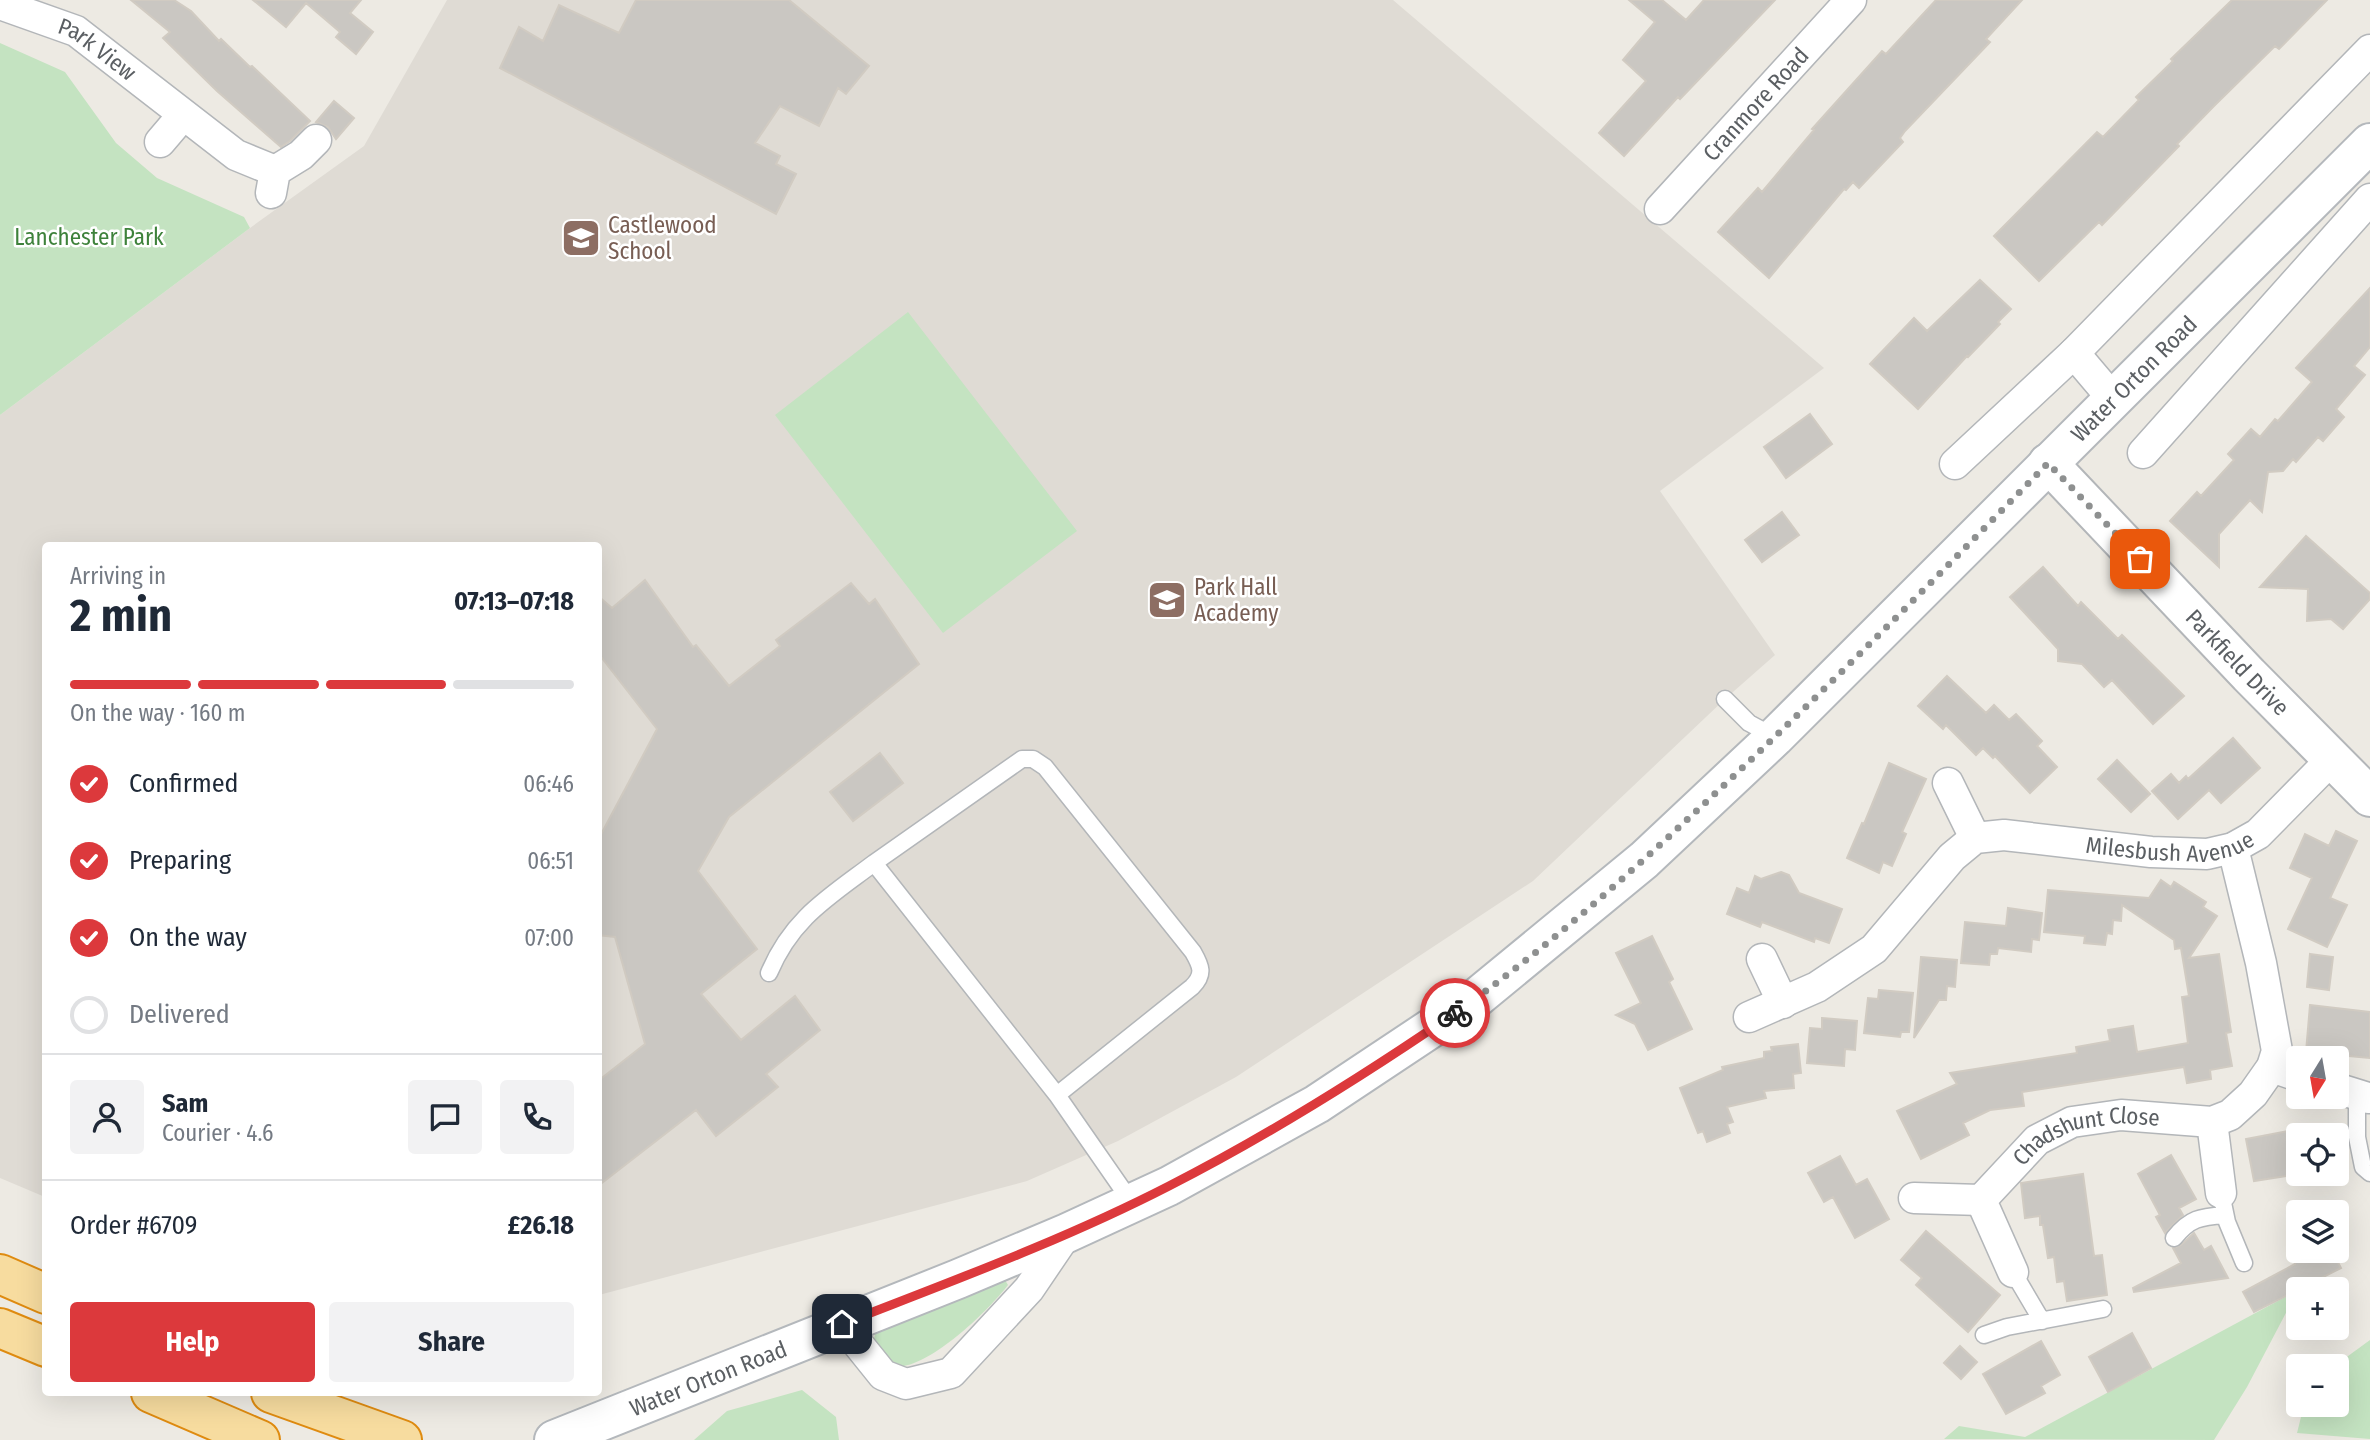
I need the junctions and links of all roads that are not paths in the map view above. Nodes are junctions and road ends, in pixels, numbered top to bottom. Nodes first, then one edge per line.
1 (1851, 0) edge
2 (0, 4) edge
3 (2370, 50) edge
4 (183, 115) junction
5 (316, 140) dead end
6 (160, 142) dead end
7 (2370, 143) edge
8 (2336, 178) junction
9 (2369, 200) edge
10 (1660, 209) dead end
11 (2074, 353) junction
12 (2113, 399) junction
13 (2143, 453) dead end
14 (2048, 463) junction
15 (1955, 464) dead end
16 (1725, 699) dead end
17 (1775, 737) junction
18 (2331, 760) junction
19 (1948, 783) dead end
20 (2370, 797) edge
21 (1975, 838) junction
22 (2233, 848) junction
23 (874, 863) junction
24 (1762, 959) dead end
25 (769, 973) dead end
26 (1783, 1003) junction
27 (1749, 1017) dead end
28 (2285, 1072) edge
29 (2354, 1094) edge
30 (1057, 1095) junction
31 (2212, 1122) junction
32 (2370, 1172) edge
33 (1914, 1198) dead end
34 (1981, 1200) junction
35 (1132, 1203) junction
36 (2223, 1204) junction
37 (1067, 1233) junction
38 (2174, 1238) dead end
39 (2244, 1263) dead end
40 (2013, 1272) joint
41 (0, 1274) edge
42 (42, 1292) edge
43 (2103, 1310) dead end
44 (2042, 1321) junction
45 (842, 1324) junction
46 (0, 1328) edge
47 (1984, 1335) dead end
48 (42, 1345) edge
49 (158, 1396) edge
50 (278, 1396) edge
51 (260, 1440) edge
52 (402, 1440) edge
53 (554, 1440) edge

1 - 10 street, Cranmore Road
2 - 4 street, Park View
3 - 11 street
4 - 5 street, Park View
4 - 6 street
7 - 8 main road, Water Orton Road
8 - 9 street
8 - 12 main road, Water Orton Road
9 - 13 street
11 - 12 street
11 - 15 street
12 - 14 main road, Water Orton Road
14 - 17 main road, Water Orton Road
14 - 18 main road, Parkfield Drive
16 - 17 lane
17 - 35 main road, Water Orton Road
18 - 20 main road, Parkfield Drive
18 - 22 street, Milesbush Avenue
19 - 21 street
21 - 22 street, Milesbush Avenue
21 - 26 street
22 - 28 street
23 - 25 lane
23 - 30 lane
23 - 30 lane
24 - 26 street
26 - 27 street
28 - 31 street
29 - 32 lane
30 - 35 lane
31 - 34 street, Chadshunt Close
31 - 36 street
33 - 34 street
34 - 40 street
35 - 37 main road, Water Orton Road
36 - 38 lane
36 - 39 lane
37 - 45 main road, Water Orton Road
37 - 45 street
40 - 44 lane
41 - 42 highway
43 - 44 lane
44 - 47 lane
45 - 53 main road, Water Orton Road
46 - 48 highway
49 - 51 highway
50 - 52 highway

